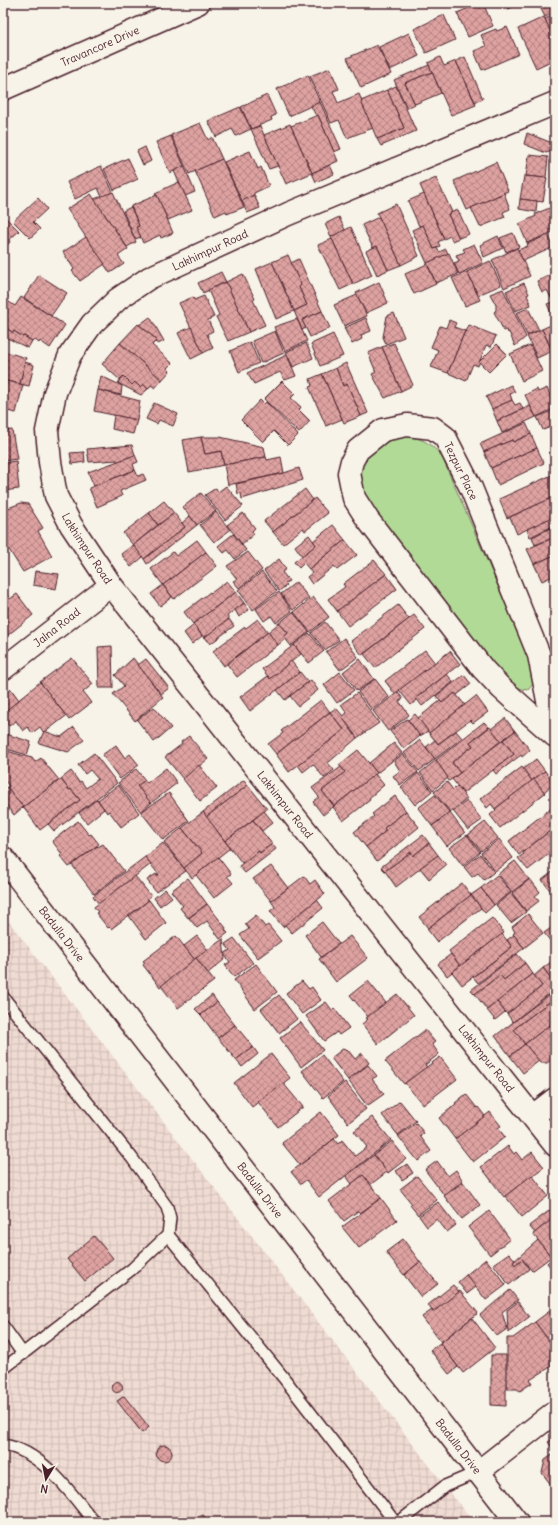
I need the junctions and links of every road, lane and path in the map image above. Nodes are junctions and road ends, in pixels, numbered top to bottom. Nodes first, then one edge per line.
1 (198, 3) edge
2 (3, 89) edge
3 (555, 103) edge
4 (111, 585) junction
5 (3, 669) edge
6 (555, 736) edge
7 (3, 858) edge
8 (3, 997) edge
9 (555, 1100) edge
10 (533, 1116) junction
11 (555, 1145) edge
12 (168, 1235) junction
13 (3, 1326) edge
14 (23, 1354) junction
15 (3, 1369) edge
16 (555, 1412) edge
17 (3, 1445) edge
18 (478, 1472) junction
19 (94, 1522) edge
20 (395, 1522) edge
21 (399, 1522) edge
22 (517, 1522) edge

1 - 2 street, Travancore Drive
3 - 4 street, Lakhimpur Road
4 - 5 street, Jalna Road
4 - 10 street, Lakhimpur Road
6 - 6 street, Tezpur Place
7 - 18 street, Badulla Drive
8 - 12 lane
9 - 10 street
10 - 11 street, Lakhimpur Road
12 - 14 lane
12 - 20 lane
13 - 14 lane
14 - 15 lane
16 - 18 street
17 - 19 lane
18 - 21 lane
18 - 22 street, Badulla Drive

